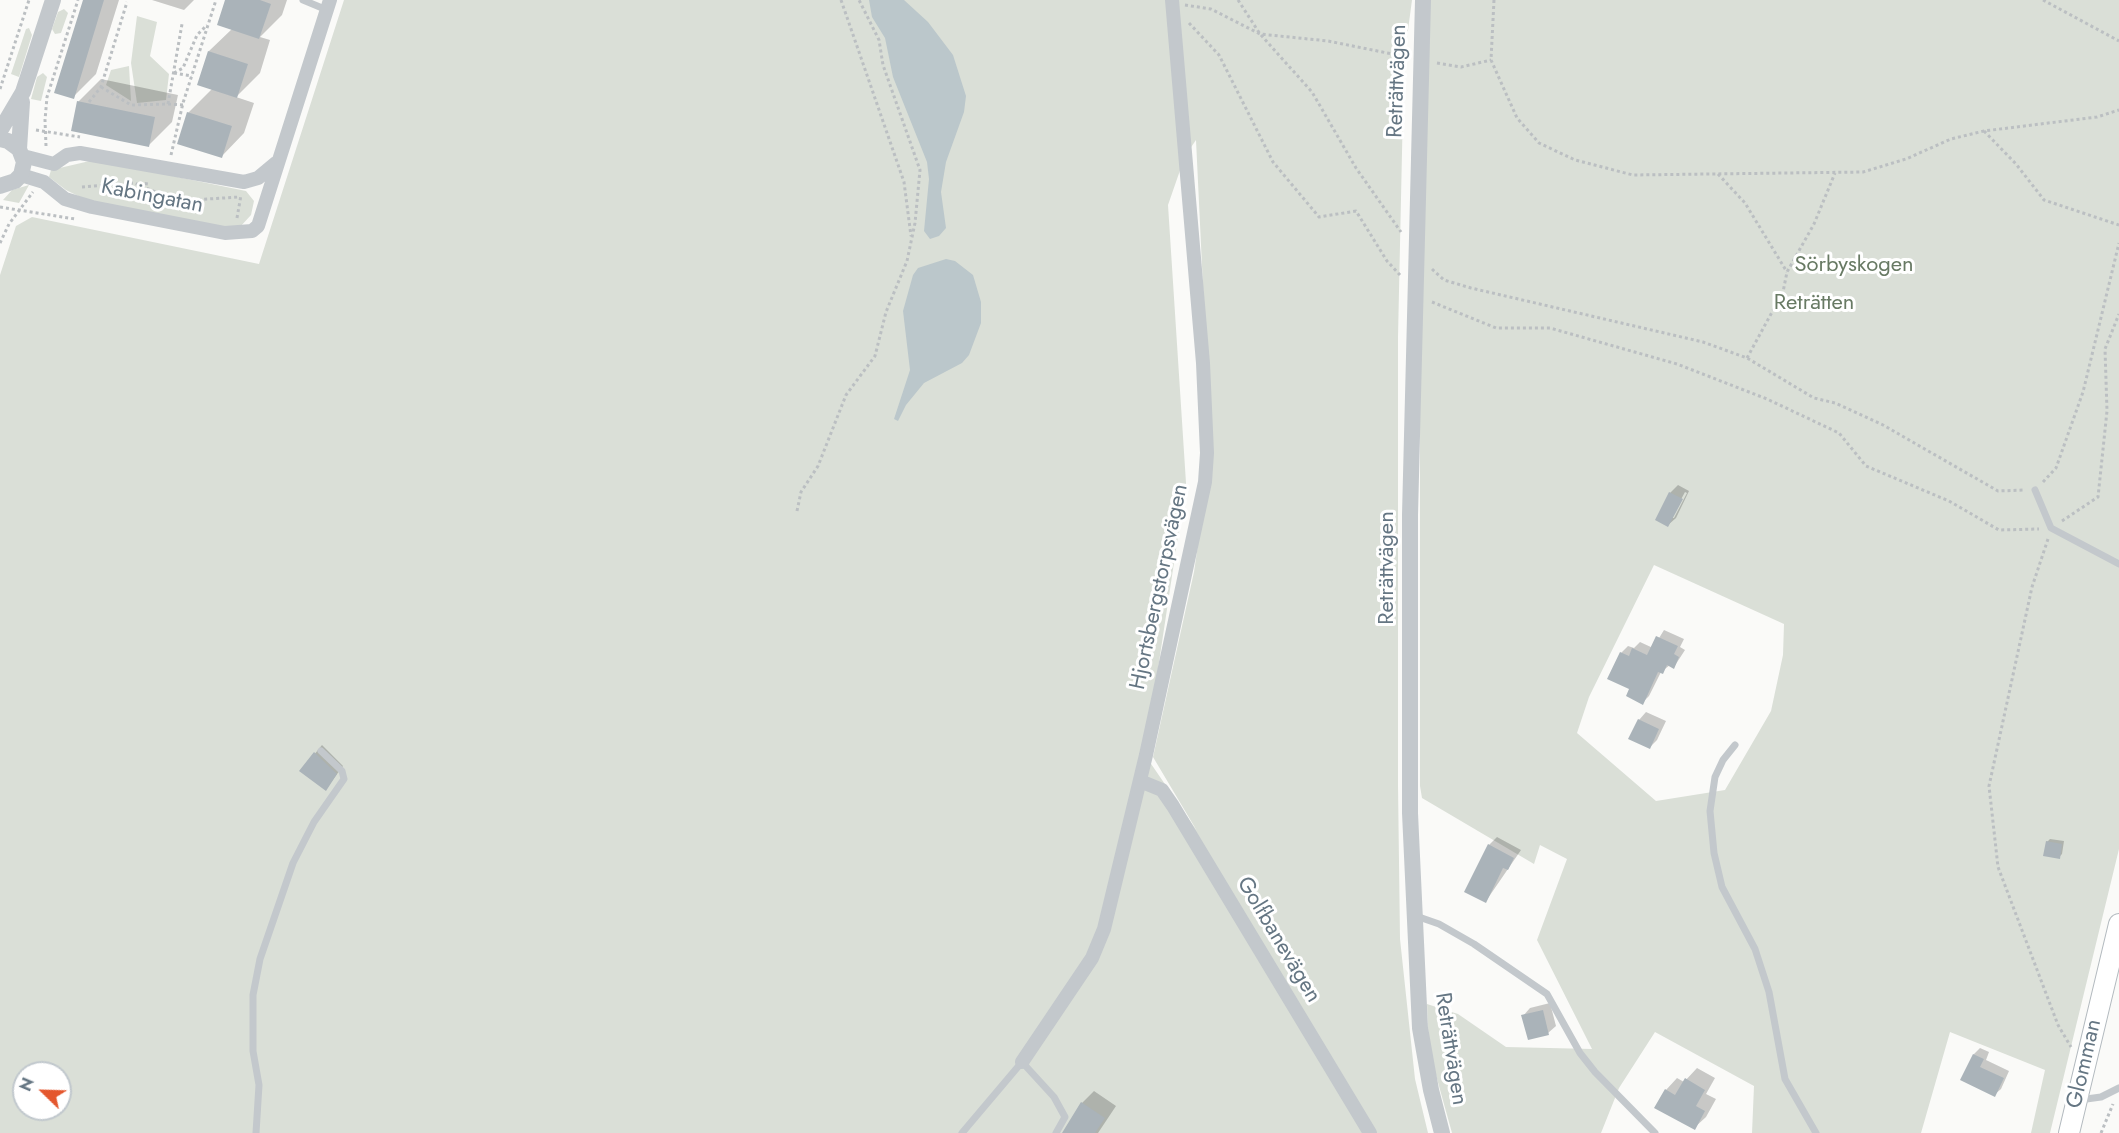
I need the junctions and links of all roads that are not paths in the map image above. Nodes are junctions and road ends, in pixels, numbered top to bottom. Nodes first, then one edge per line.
1 (53, 0) edge
2 (303, 0) edge
3 (1423, 0) edge
4 (1173, 3) edge
5 (328, 5) edge
6 (23, 92) junction
7 (0, 131) edge
8 (0, 139) edge
9 (21, 152) junction
10 (276, 163) junction
11 (244, 182) junction
12 (7, 185) edge
13 (265, 206) junction
14 (2035, 490) road end
15 (2119, 564) edge
16 (1735, 745) dead end
17 (321, 751) dead end
18 (1140, 781) junction
19 (1414, 916) junction
20 (2119, 924) edge
21 (1022, 1062) junction
22 (2118, 1089) edge
23 (2076, 1100) junction
24 (256, 1133) edge
25 (962, 1133) edge
26 (1056, 1133) edge
27 (1370, 1133) edge
28 (1442, 1133) edge
29 (1654, 1133) edge
30 (1816, 1133) edge
31 (2069, 1133) edge

1 - 6 street
2 - 5 lane
3 - 19 street, Reträttvägen
4 - 18 street, Hjortsbergstorpsvägen
5 - 10 street
6 - 7 street
6 - 9 street
8 - 9 street
9 - 11 street, Kabingatan
9 - 12 street
10 - 11 street
10 - 13 street, Kabingatan
11 - 13 street
12 - 13 street, Kabingatan
14 - 15 lane
16 - 30 lane
17 - 24 lane
18 - 21 street, Hjortsbergstorpsvägen
18 - 27 street, Golfbanevägen
19 - 28 street, Reträttvägen
19 - 29 lane
20 - 23 main road, Glomman
21 - 25 lane, Hjortsbergstorpsvägen
21 - 26 lane
22 - 23 lane
23 - 31 main road, Glomman

